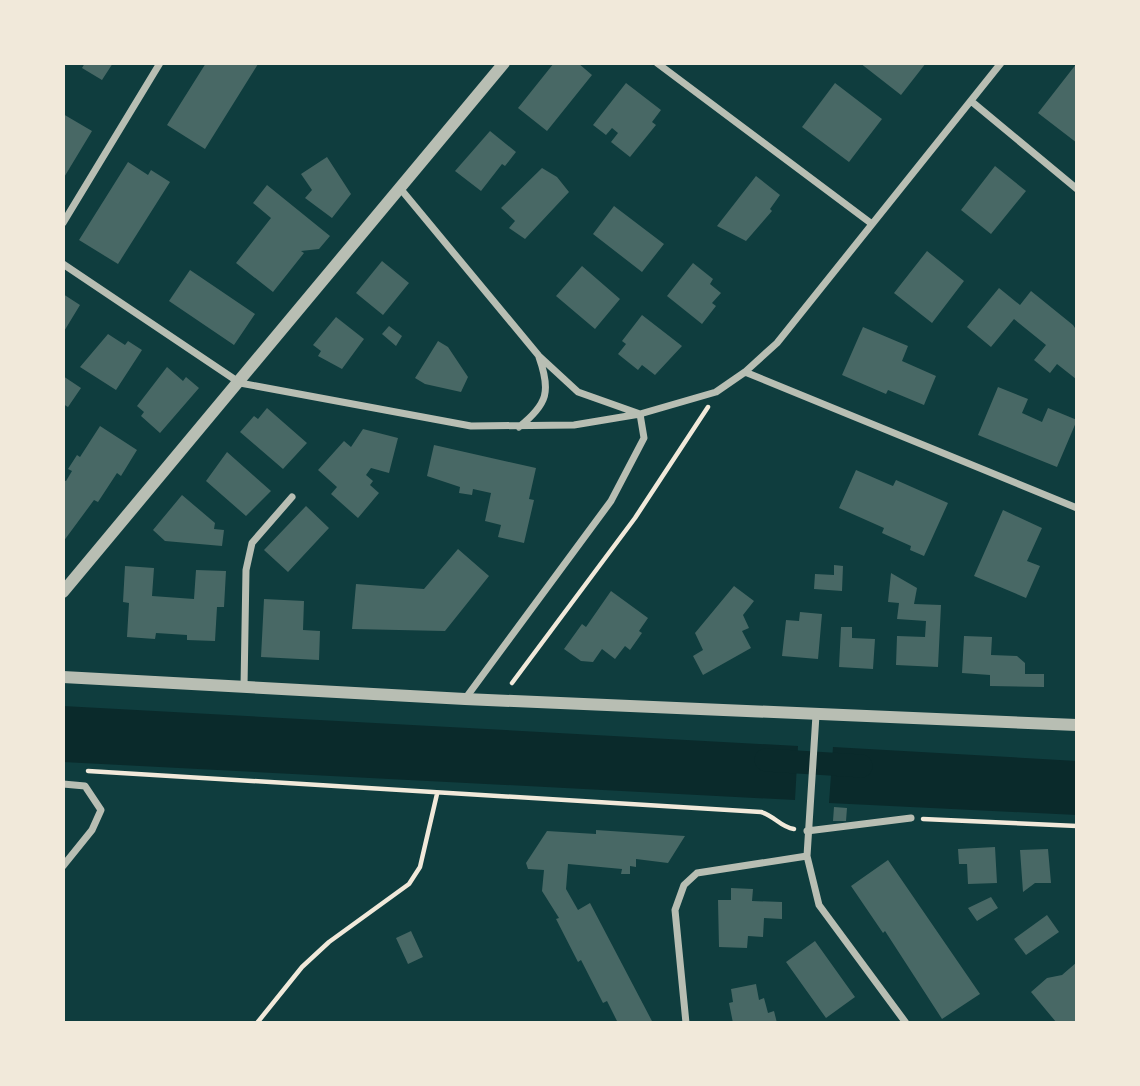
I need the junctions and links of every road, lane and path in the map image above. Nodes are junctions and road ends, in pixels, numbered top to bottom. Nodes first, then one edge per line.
1 (160, 63) edge
2 (504, 63) edge
3 (657, 63) edge
4 (1001, 63) edge
5 (971, 101) junction
6 (399, 187) junction
7 (1077, 188) edge
8 (63, 223) edge
9 (872, 224) junction
10 (63, 264) edge
11 (539, 356) junction
12 (745, 372) junction
13 (240, 383) junction
14 (716, 392) junction
15 (640, 414) junction
16 (519, 428) junction
17 (292, 497) dead end
18 (1077, 508) edge
19 (627, 512) dead end
20 (635, 517) junction
21 (63, 592) edge
22 (63, 677) edge
23 (512, 683) dead end
24 (244, 687) junction
25 (465, 699) junction
26 (816, 715) junction
27 (1077, 725) edge
28 (77, 770) dead end
29 (63, 784) edge
30 (437, 794) junction
31 (911, 818) joint
32 (1077, 827) edge
33 (807, 831) junction
34 (807, 856) junction
35 (63, 866) edge
36 (257, 1023) edge
37 (686, 1023) edge
38 (906, 1023) edge

1 - 8 street
2 - 6 street
3 - 9 street
4 - 5 street
5 - 7 street
5 - 9 street
6 - 11 street
6 - 13 street
9 - 12 street
10 - 13 street
11 - 15 street
11 - 16 street
12 - 14 street
12 - 18 street
13 - 16 street
13 - 21 street
14 - 15 street
14 - 20 path
15 - 16 street
15 - 25 street
17 - 24 street
19 - 20 path
20 - 23 path
22 - 24 street
24 - 25 street
25 - 26 street
26 - 27 street
26 - 33 street
28 - 30 path
29 - 35 street
30 - 33 path
30 - 36 path
31 - 32 path
31 - 33 street
33 - 34 street
34 - 37 street
34 - 38 street

